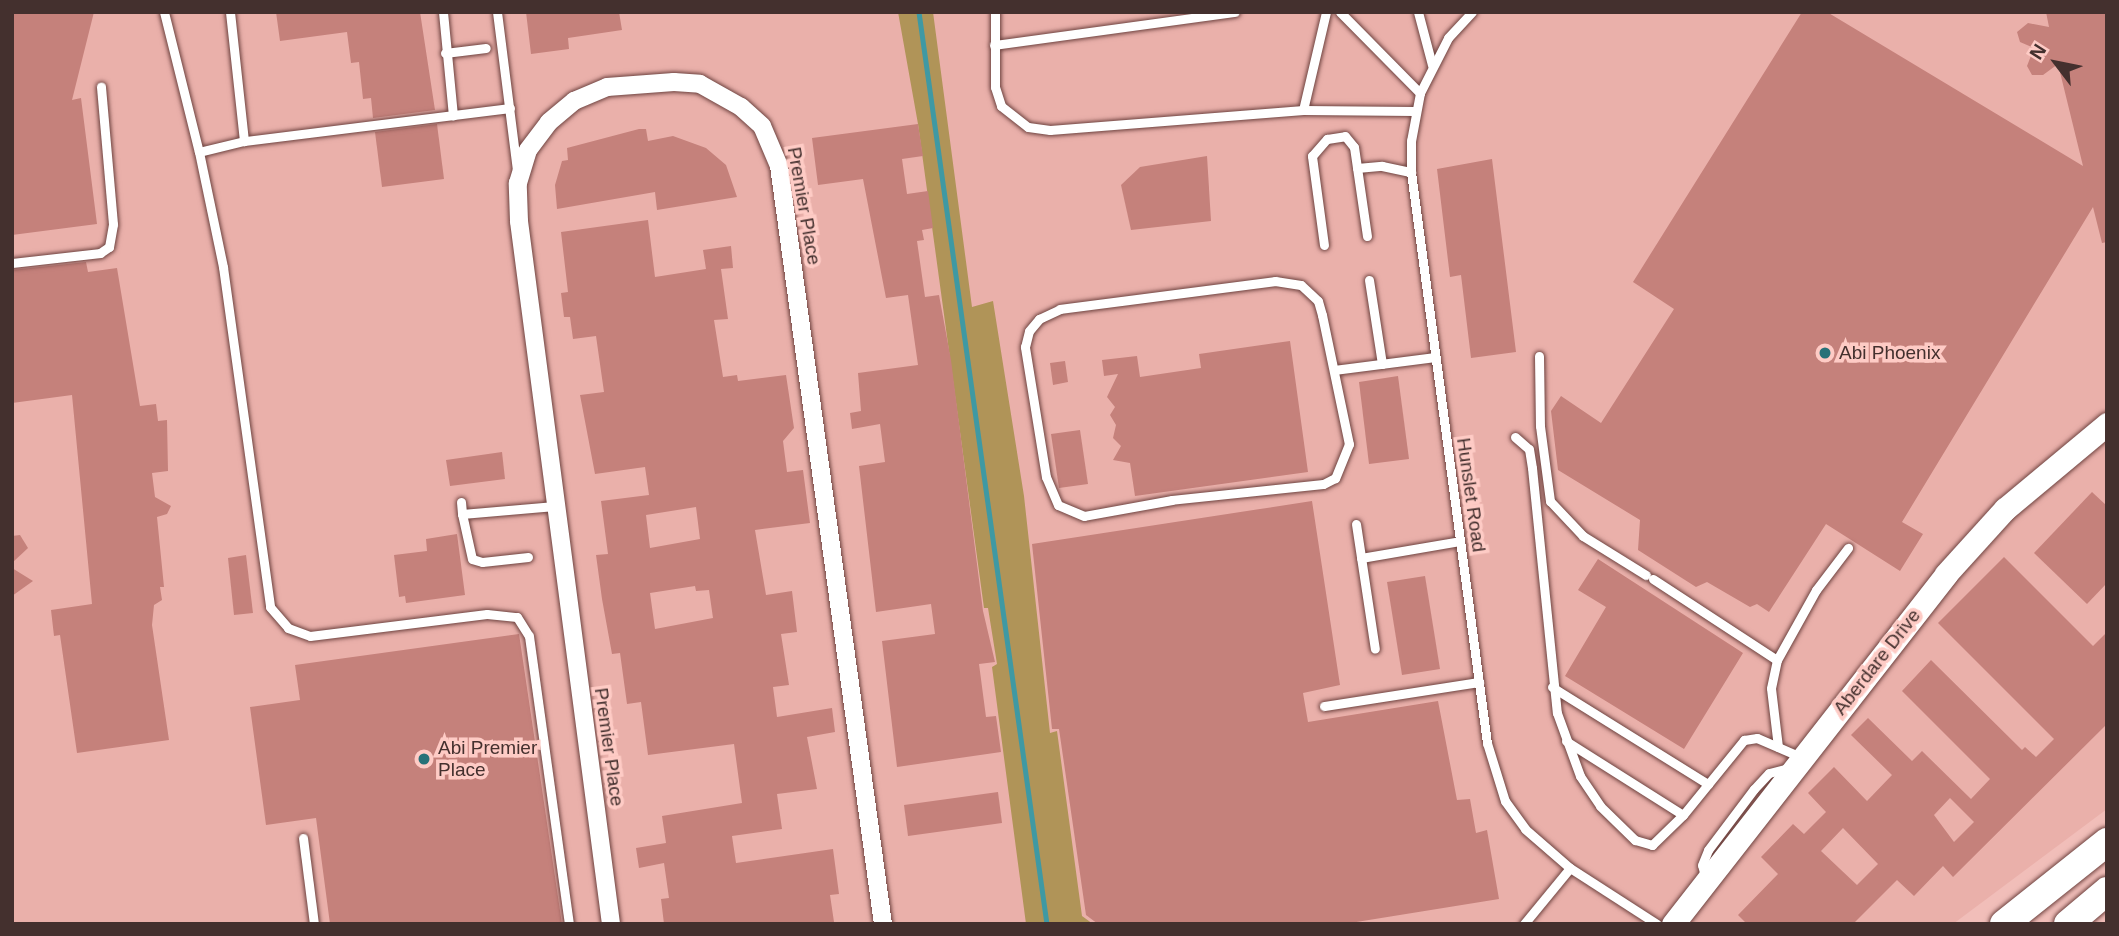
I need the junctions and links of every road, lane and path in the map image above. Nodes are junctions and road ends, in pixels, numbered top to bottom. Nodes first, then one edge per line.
1 (164, 12) edge
2 (230, 12) edge
3 (443, 12) edge
4 (497, 12) edge
5 (995, 12) edge
6 (1235, 12) edge
7 (1326, 12) edge
8 (1340, 12) edge
9 (1418, 12) edge
10 (1472, 12) edge
11 (995, 45) junction
12 (486, 48) dead end
13 (445, 52) junction
14 (1432, 65) junction
15 (101, 87) dead end
16 (1420, 93) junction
17 (510, 108) junction
18 (1303, 110) junction
19 (1414, 111) junction
20 (453, 117) junction
21 (244, 141) junction
22 (199, 152) junction
23 (1357, 168) junction
24 (1411, 172) junction
25 (518, 183) junction
26 (1367, 236) dead end
27 (1324, 245) dead end
28 (12, 263) edge
29 (1369, 280) dead end
30 (1539, 356) dead end
31 (1435, 357) junction
32 (1382, 364) junction
33 (1334, 370) junction
34 (2107, 424) edge
35 (1516, 437) dead end
36 (461, 502) dead end
37 (555, 506) junction
38 (462, 514) junction
39 (1356, 524) dead end
40 (1460, 541) junction
41 (1848, 548) dead end
42 (528, 556) dead end
43 (1361, 558) junction
44 (1375, 649) dead end
45 (1777, 660) junction
46 (1479, 682) junction
47 (1552, 687) junction
48 (1324, 706) dead end
49 (1565, 740) junction
50 (1778, 747) junction
51 (1798, 763) junction
52 (1708, 784) junction
53 (1683, 815) junction
54 (303, 838) dead end
55 (2107, 842) edge
56 (1570, 868) junction
57 (2107, 891) edge
58 (314, 924) edge
59 (569, 924) edge
60 (611, 924) edge
61 (883, 924) edge
62 (1524, 924) edge
63 (1657, 924) edge
64 (1673, 924) edge
65 (2004, 924) edge
66 (2068, 924) edge

1 - 22 lane
2 - 21 lane
3 - 13 lane
4 - 17 lane
5 - 11 lane
6 - 11 lane
7 - 18 lane
8 - 16 lane
9 - 14 lane
10 - 14 lane, Hunslet Road
11 - 18 lane
12 - 13 lane
13 - 20 lane
14 - 16 lane, Hunslet Road
15 - 28 lane
16 - 19 lane, Hunslet Road
17 - 20 lane
17 - 25 lane
18 - 19 lane
19 - 24 lane, Hunslet Road
20 - 21 lane
21 - 22 lane
22 - 59 lane
23 - 24 lane
23 - 26 lane
23 - 27 lane
24 - 31 lane, Hunslet Road
25 - 37 street, Premier Place
25 - 61 street, Premier Place
29 - 32 lane
30 - 45 lane
31 - 32 lane
31 - 40 lane, Hunslet Road
32 - 33 lane
33 - 33 lane
34 - 51 street, Aberdare Drive
35 - 47 lane
36 - 38 lane
37 - 38 lane
37 - 60 street, Premier Place
38 - 42 lane
39 - 43 lane
40 - 43 lane
40 - 46 lane, Hunslet Road
41 - 45 lane
43 - 44 lane
45 - 50 lane
46 - 48 lane
46 - 56 lane, Hunslet Road
47 - 49 lane
47 - 52 lane
49 - 53 lane
49 - 53 lane
50 - 51 lane
50 - 52 lane
51 - 64 street, Aberdare Drive
52 - 53 lane
54 - 58 lane
55 - 65 main road
56 - 62 lane
56 - 63 lane, Hunslet Road
57 - 66 main road

